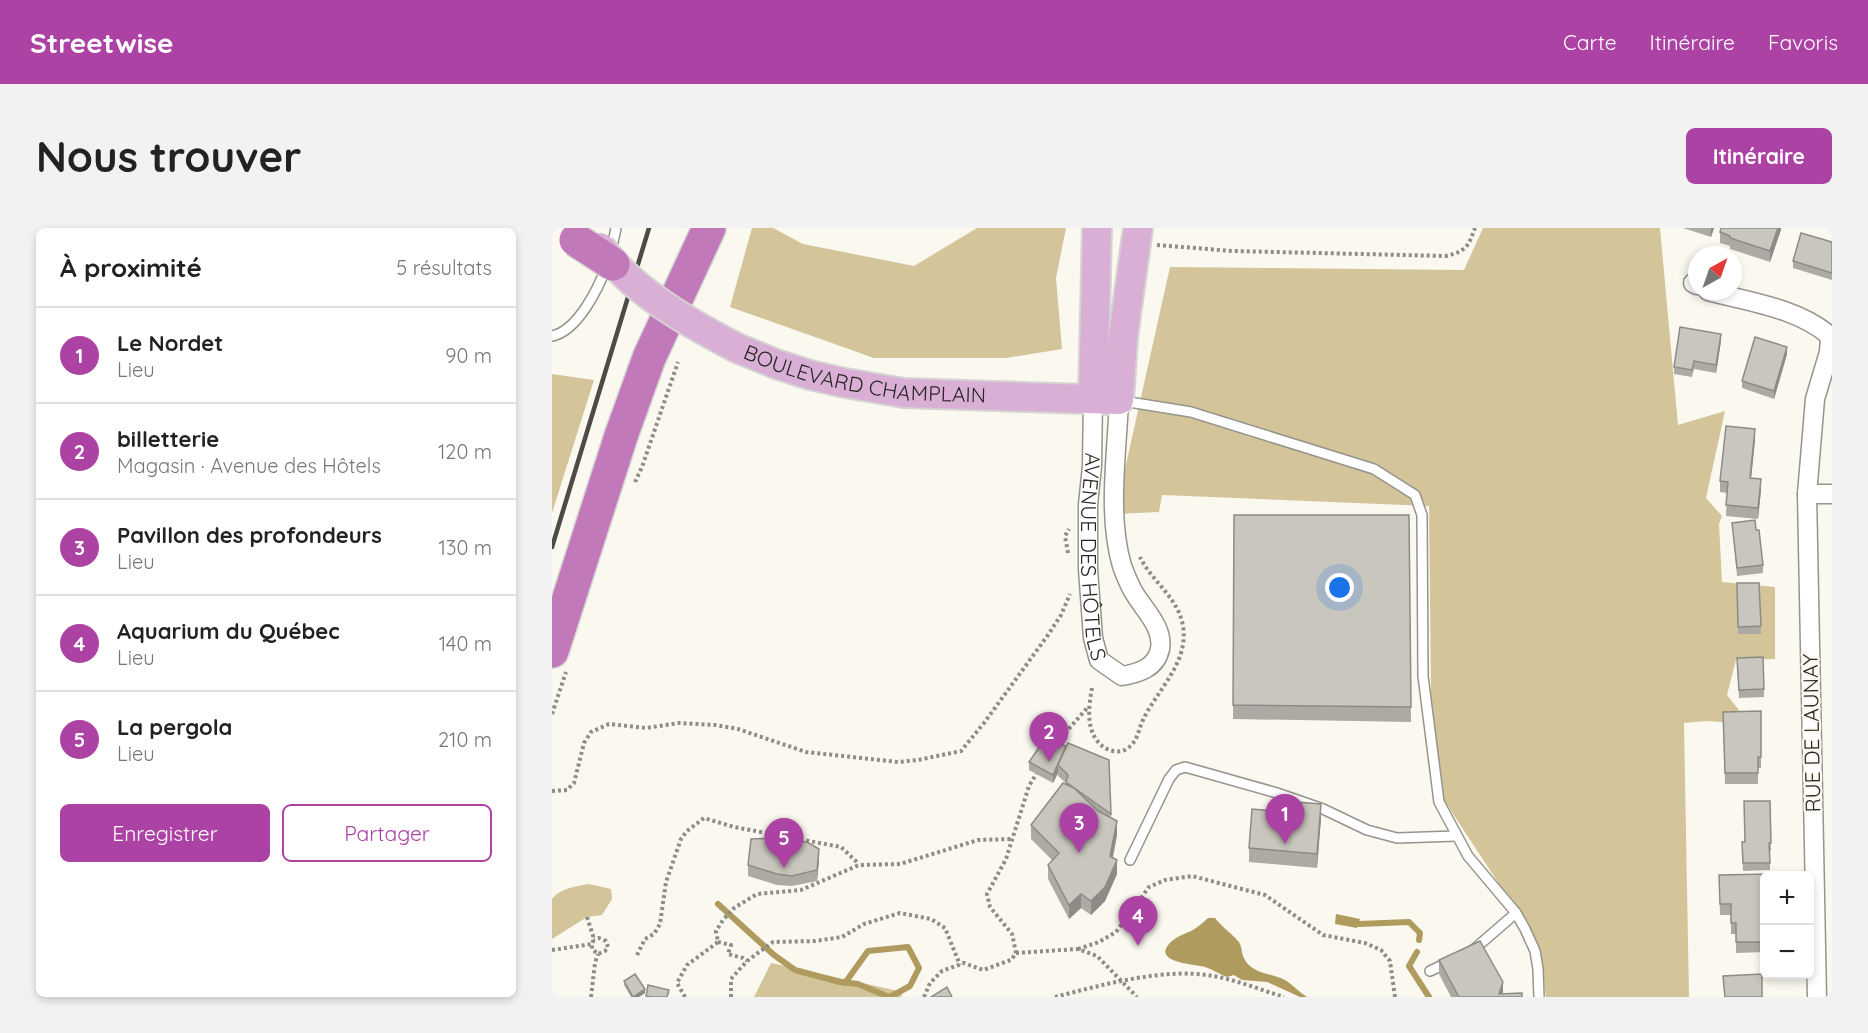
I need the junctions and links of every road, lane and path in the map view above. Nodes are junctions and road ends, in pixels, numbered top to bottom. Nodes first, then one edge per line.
1 (615, 228) edge
2 (691, 228) edge
3 (709, 228) edge
4 (1097, 228) edge
5 (1475, 228) edge
6 (574, 232) edge
7 (1137, 235) edge
8 (613, 264) joint
9 (1742, 299) edge
10 (552, 336) edge
11 (649, 358) junction
12 (1106, 399) junction
13 (1807, 494) junction
14 (1832, 494) edge
15 (1088, 517) junction
16 (1068, 558) dead end
17 (1070, 588) dead end
18 (552, 651) edge
19 (1088, 707) dead end
20 (1051, 750) edge
21 (1040, 768) edge
22 (552, 791) edge
23 (1456, 836) junction
24 (1013, 838) junction
25 (1130, 860) dead end
26 (859, 865) junction
27 (1516, 913) junction
28 (587, 917) dead end
29 (593, 942) junction
30 (718, 942) junction
31 (1078, 949) junction
32 (552, 950) edge
33 (1016, 953) junction
34 (598, 954) junction
35 (637, 955) dead end
36 (747, 962) junction
37 (960, 965) junction
38 (1430, 971) dead end
39 (1120, 981) junction
40 (591, 997) edge
41 (685, 997) edge
42 (731, 997) edge
43 (924, 997) edge
44 (1055, 997) edge
45 (1137, 997) edge
46 (1284, 997) edge
47 (1395, 997) edge
48 (1539, 997) edge
49 (1816, 997) edge

1 - 10 lane
2 - 11 highway
3 - 11 highway
4 - 12 main road, AVENUE DES HÔTELS
5 - 7 path
6 - 8 highway, bridge
7 - 12 main road, AVENUE DES HÔTELS
8 - 12 main road, BOULEVARD CHAMPLAIN, bridge
9 - 13 street, RUE DE LAUNAY
11 - 18 highway
12 - 15 street, AVENUE DES HÔTELS
12 - 15 street, AVENUE DES HÔTELS
12 - 23 lane
13 - 14 street
13 - 49 street, RUE DE LAUNAY
15 - 16 path
17 - 22 path
19 - 20 path
21 - 24 path
23 - 25 lane
23 - 27 lane
24 - 26 path
24 - 33 path
26 - 30 path
26 - 35 path
27 - 38 lane
27 - 48 lane
28 - 29 path
29 - 32 path
29 - 34 path
29 - 34 path
30 - 36 path
30 - 41 path
31 - 33 path
31 - 39 path
31 - 47 path
33 - 37 path
34 - 40 path
36 - 37 path
36 - 42 path
37 - 43 path
39 - 44 path
39 - 45 path
39 - 46 path

